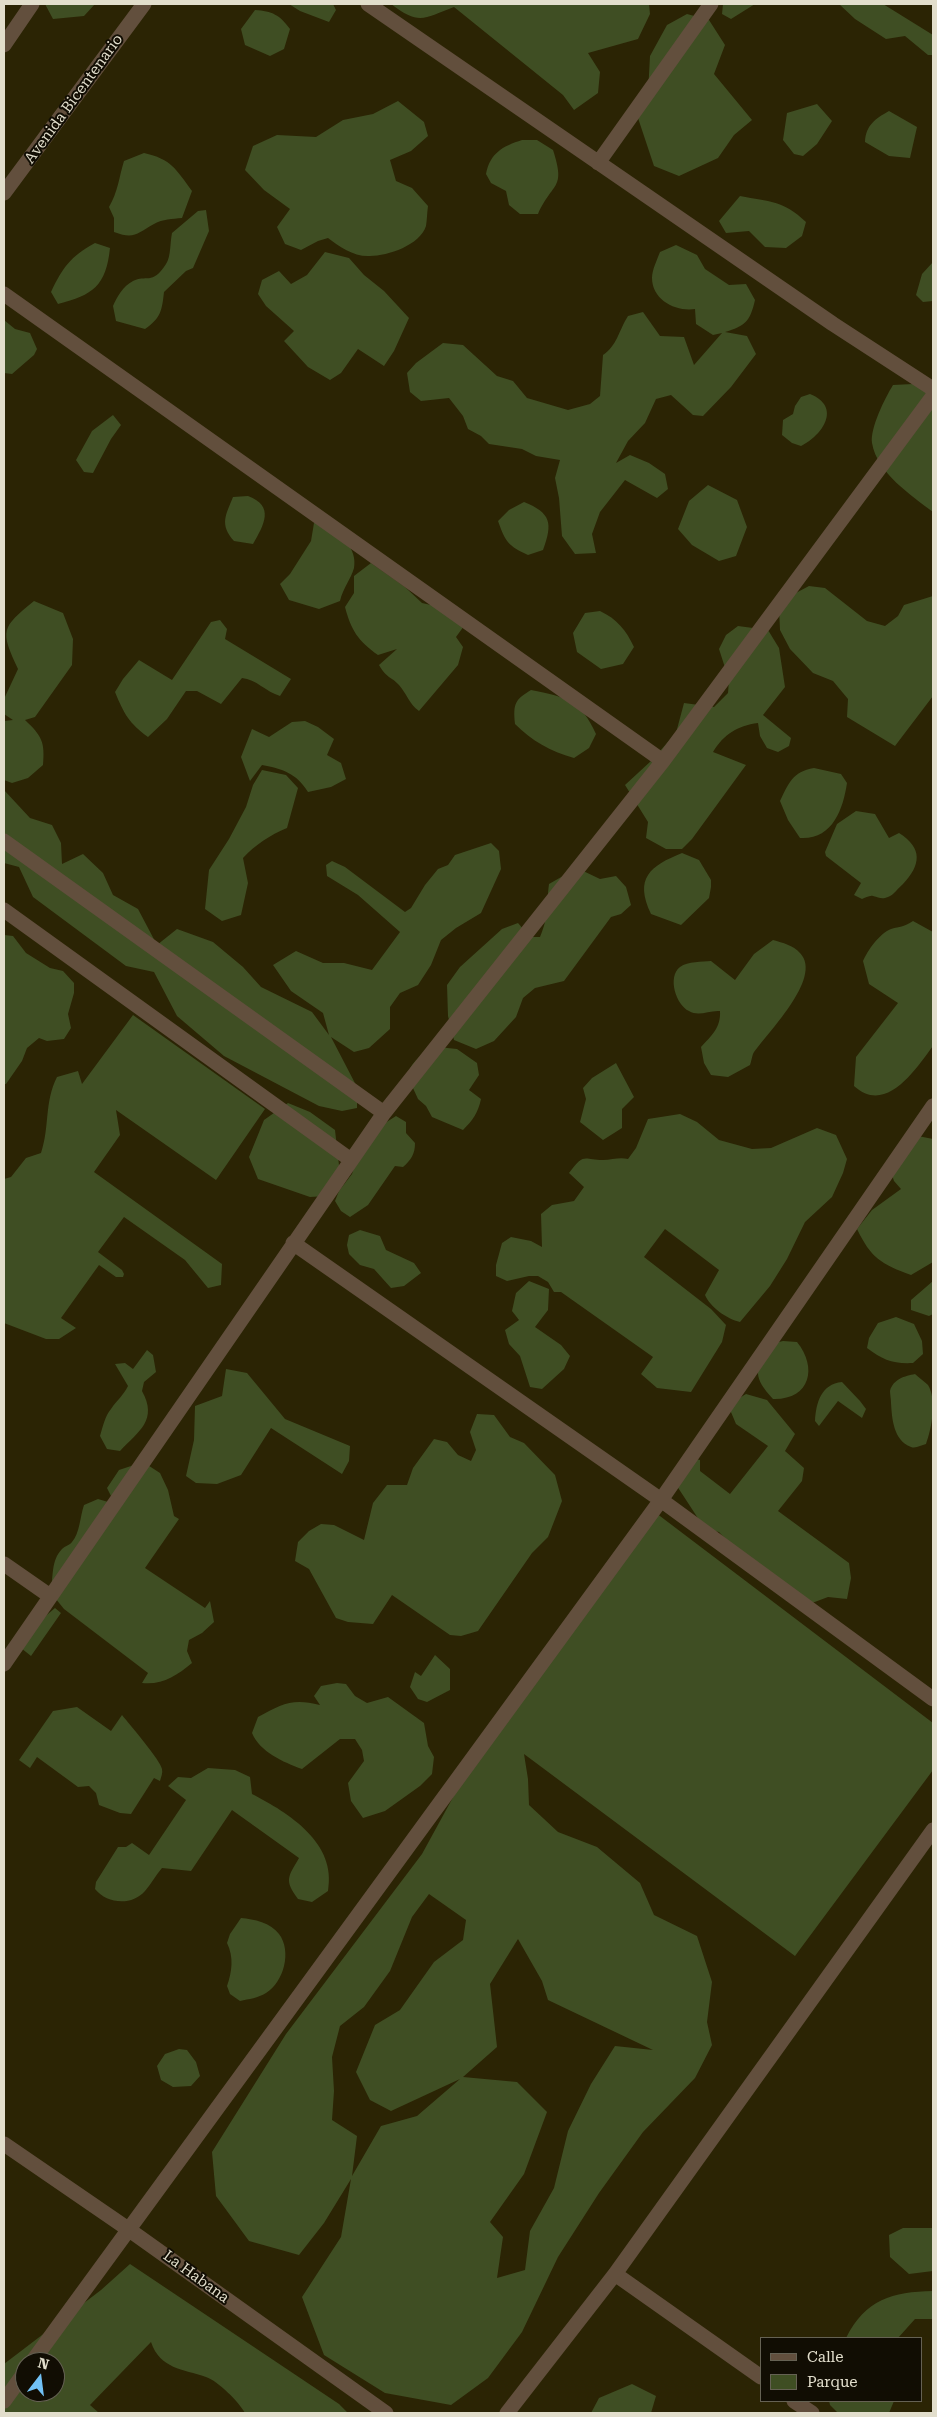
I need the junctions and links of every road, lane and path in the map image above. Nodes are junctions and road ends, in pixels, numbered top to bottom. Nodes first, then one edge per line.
1 (32, 4) edge
2 (144, 4) edge
3 (368, 4) edge
4 (712, 4) edge
5 (4, 45) edge
6 (598, 163) junction
7 (4, 193) edge
8 (4, 294) edge
9 (933, 389) edge
10 (933, 396) edge
11 (663, 761) junction
12 (4, 841) edge
13 (4, 910) edge
14 (933, 1106) edge
15 (384, 1113) junction
16 (351, 1160) junction
17 (293, 1243) junction
18 (661, 1500) junction
19 (4, 1564) edge
20 (50, 1596) junction
21 (4, 1664) edge
22 (933, 1699) edge
23 (933, 1830) edge
24 (4, 2144) edge
25 (128, 2229) junction
26 (615, 2274) junction
27 (39, 2352) edge
28 (760, 2376) edge
29 (15, 2386) edge
30 (4, 2401) edge
31 (796, 2402) edge
32 (386, 2413) edge
33 (507, 2413) edge
34 (812, 2413) edge

1 - 5 street
2 - 7 street, Avenida Bicentenario
3 - 6 street
4 - 6 street
6 - 9 street
8 - 11 street
10 - 11 street
11 - 15 street
12 - 15 street
13 - 16 street
14 - 18 street
15 - 16 street
16 - 17 street
17 - 18 street
17 - 20 street
18 - 22 street
18 - 25 street
19 - 20 street
20 - 21 street
23 - 26 street
24 - 25 street, La Habana
25 - 27 street
25 - 32 street, La Habana
26 - 28 street
26 - 33 street
29 - 30 street
31 - 34 street

